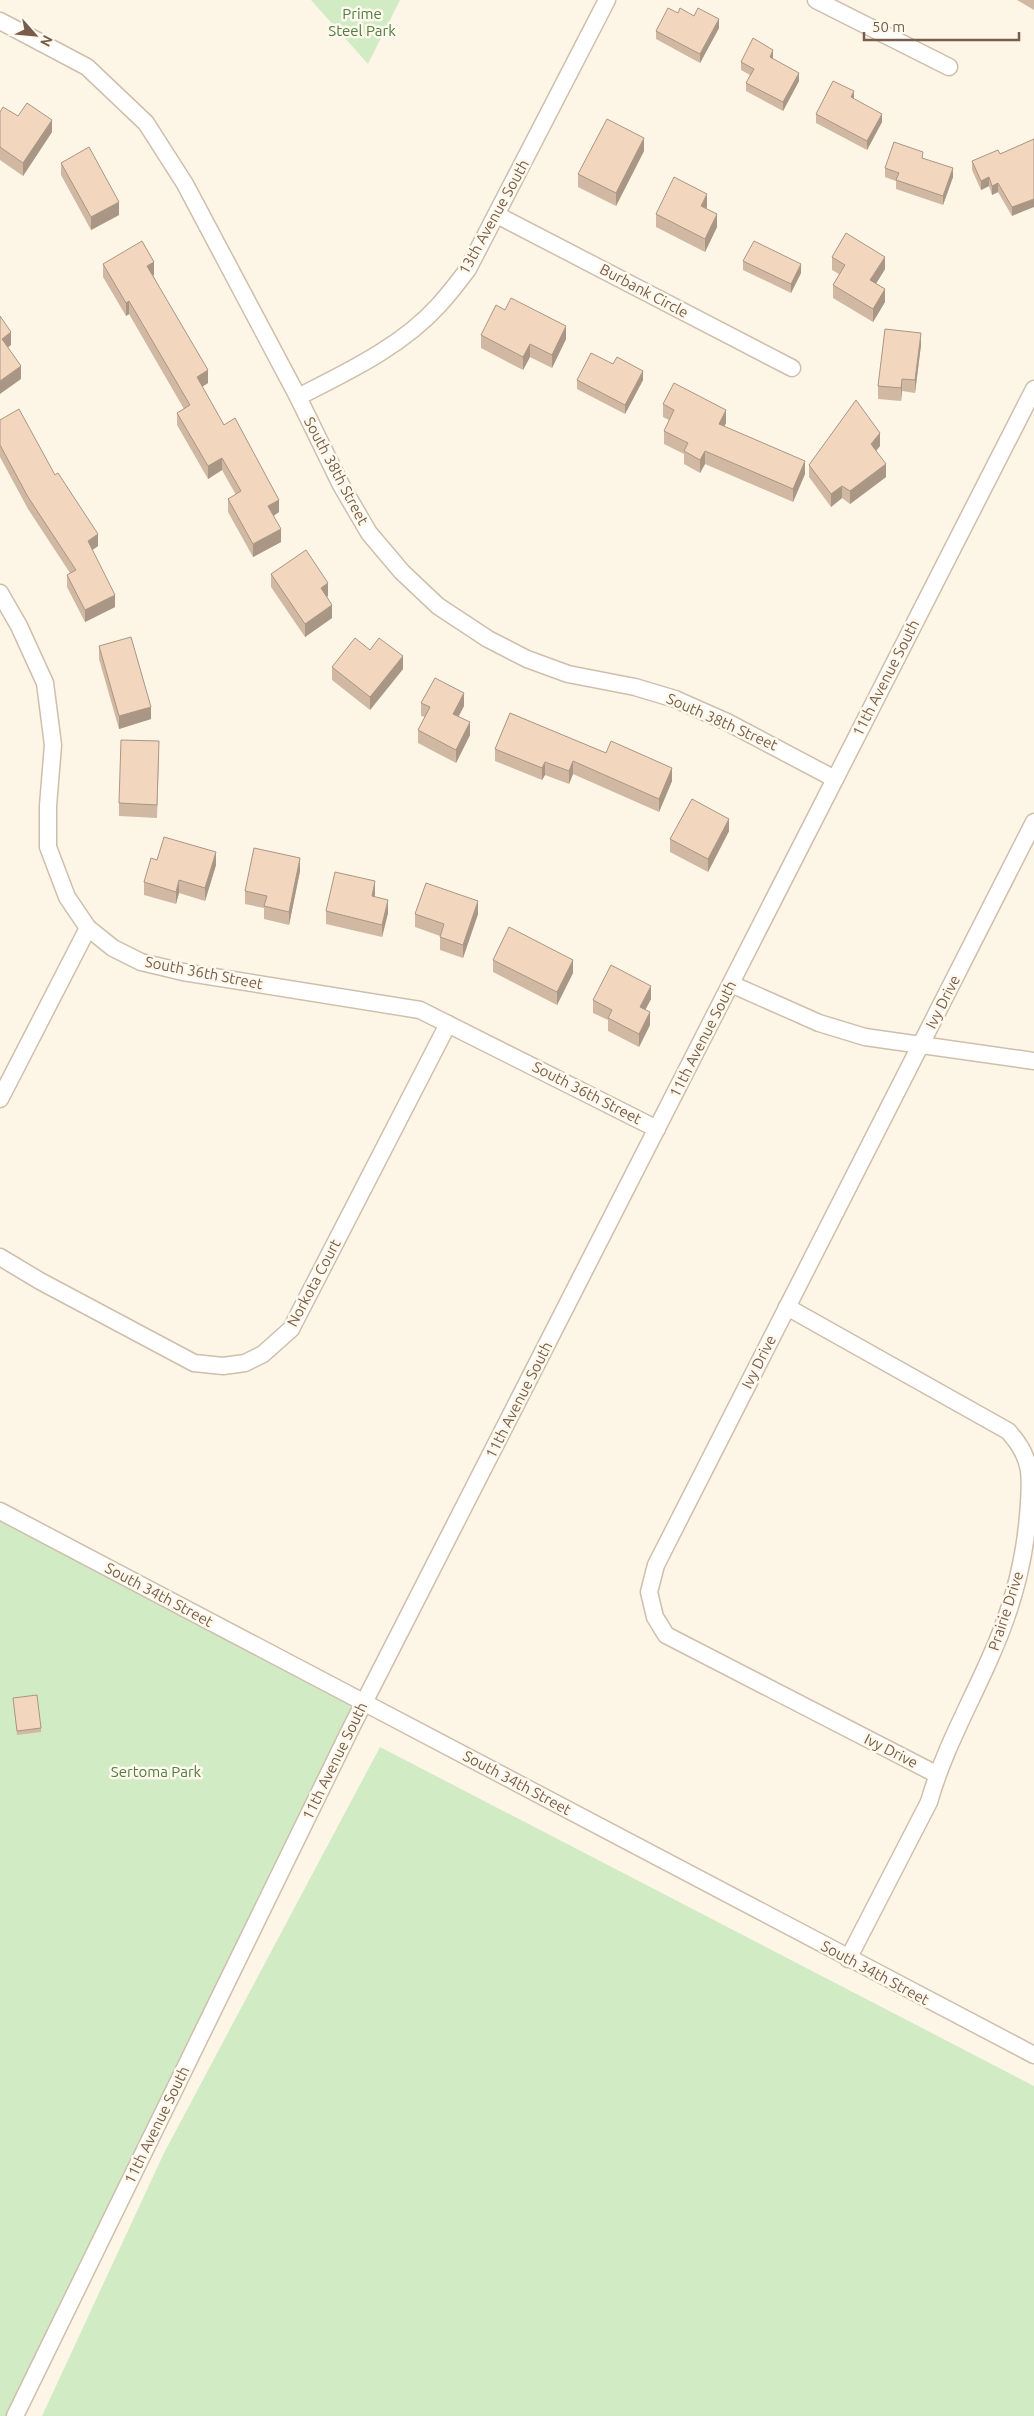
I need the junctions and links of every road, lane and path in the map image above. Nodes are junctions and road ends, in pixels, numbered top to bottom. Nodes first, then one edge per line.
1 (607, 0) edge
2 (816, 0) edge
3 (0, 21) edge
4 (949, 67) dead end
5 (497, 215) junction
6 (792, 368) dead end
7 (1034, 389) edge
8 (298, 397) junction
9 (0, 593) edge
10 (835, 779) junction
11 (1034, 822) edge
12 (88, 928) junction
13 (731, 984) junction
14 (448, 1024) junction
15 (922, 1044) junction
16 (1034, 1061) edge
17 (0, 1099) edge
18 (657, 1128) junction
19 (0, 1256) edge
20 (787, 1308) junction
21 (0, 1511) edge
22 (364, 1702) junction
23 (936, 1774) junction
24 (848, 1959) junction
25 (1034, 2055) edge
26 (15, 2416) edge

1 - 5 street, 13th Avenue South
2 - 4 street
3 - 8 street, South 38th Street
5 - 6 street, Burbank Circle
5 - 8 street, 13th Avenue South
7 - 10 street, 11th Avenue South
8 - 10 street, South 38th Street
9 - 12 street, South 36th Street
10 - 13 street, 11th Avenue South
11 - 15 street, Ivy Drive
12 - 14 street, South 36th Street
12 - 17 street
13 - 15 street
13 - 18 street, 11th Avenue South
14 - 18 street, South 36th Street
14 - 19 street, Norkota Court
15 - 16 street
15 - 20 street, Ivy Drive
18 - 22 street, 11th Avenue South
20 - 23 street, Prairie Drive
20 - 23 street, Ivy Drive
21 - 22 street, South 34th Street
22 - 24 street, South 34th Street
22 - 26 street, 11th Avenue South
23 - 24 street, Prairie Drive
24 - 25 street, South 34th Street

